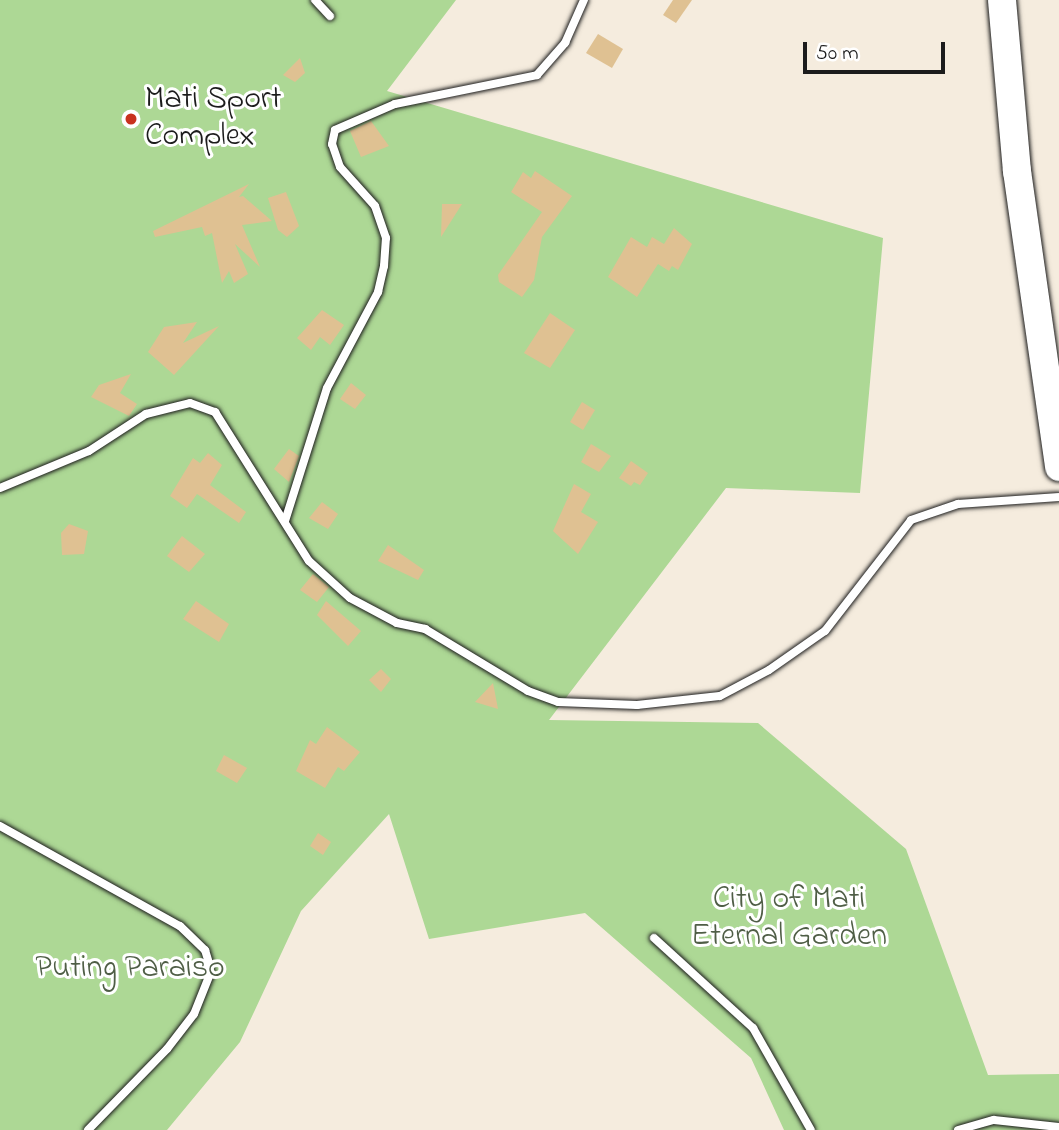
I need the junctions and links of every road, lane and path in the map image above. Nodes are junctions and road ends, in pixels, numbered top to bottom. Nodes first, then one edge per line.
1 (315, 0) edge
2 (584, 0) edge
3 (1002, 0) edge
4 (330, 16) dead end
5 (1059, 467) edge
6 (0, 488) edge
7 (1059, 497) edge
8 (285, 521) junction
9 (0, 826) edge
10 (654, 939) dead end
11 (1059, 1127) edge
12 (88, 1130) edge
13 (811, 1130) edge
14 (958, 1130) edge

1 - 4 lane
2 - 8 lane
3 - 5 highway
6 - 8 lane
7 - 8 lane
9 - 12 lane
10 - 13 lane
11 - 14 lane

